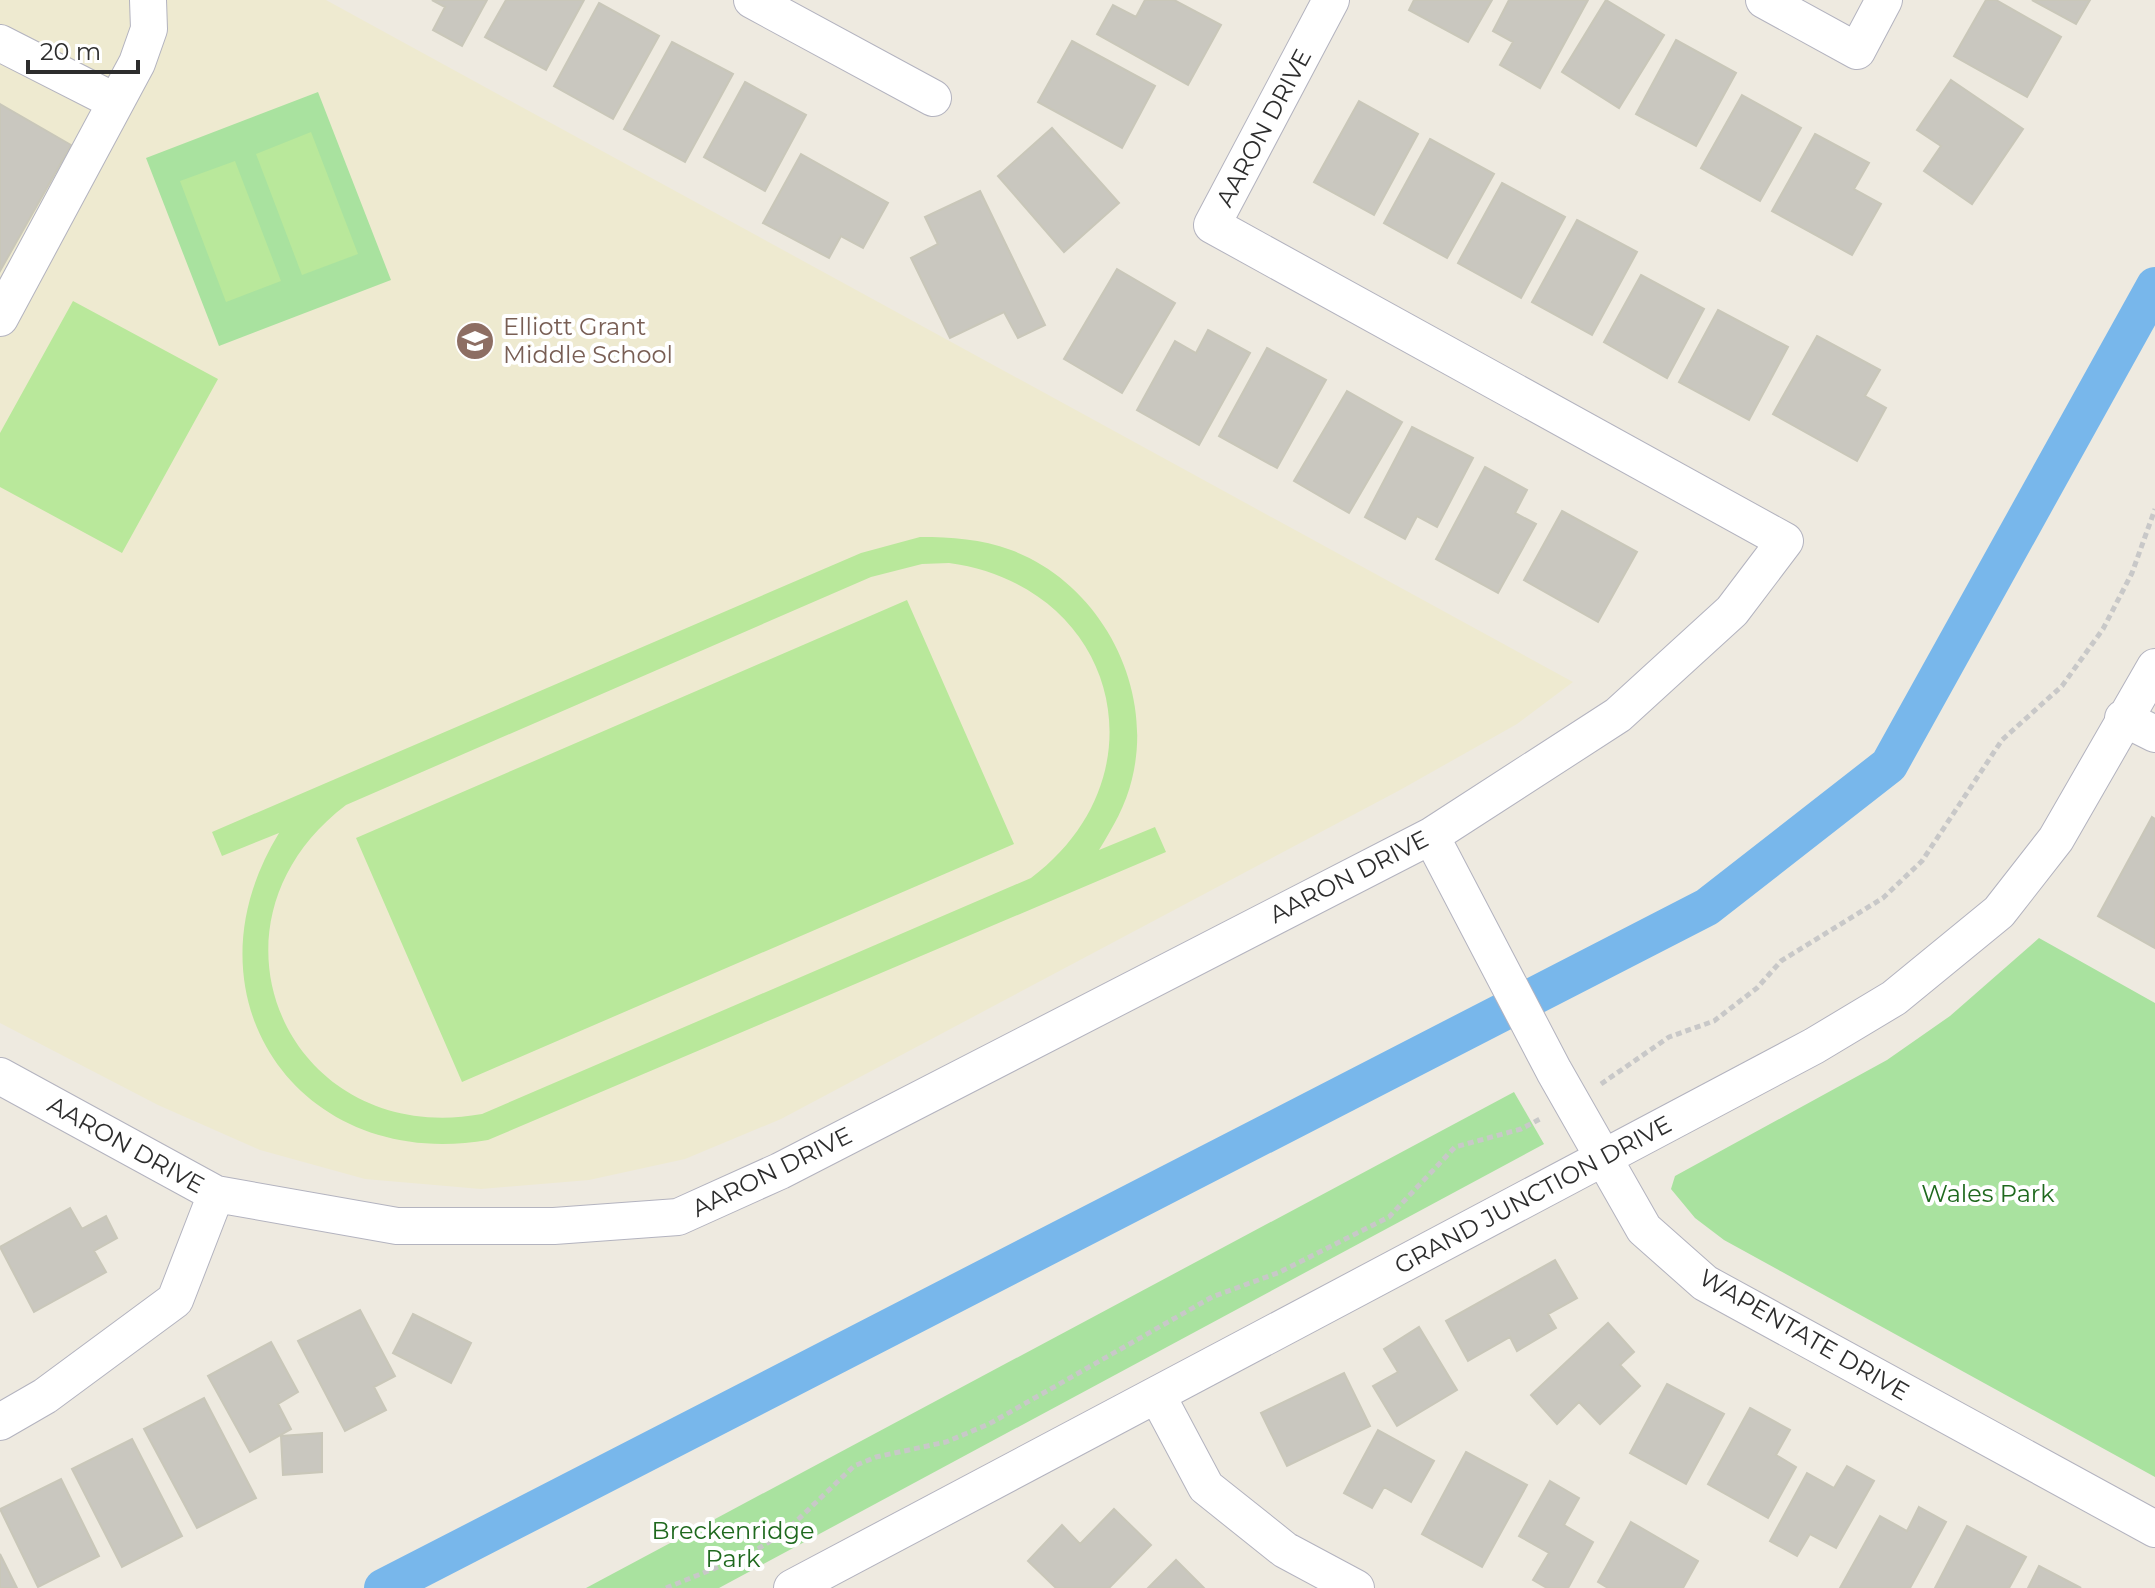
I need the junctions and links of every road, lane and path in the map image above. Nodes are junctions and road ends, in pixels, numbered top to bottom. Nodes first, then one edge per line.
1 (148, 0) edge
2 (752, 0) edge
3 (1331, 0) edge
4 (1764, 0) edge
5 (1884, 0) edge
6 (0, 43) edge
7 (933, 98) dead end
8 (116, 102) junction
9 (0, 318) edge
10 (2155, 509) edge
11 (2155, 667) edge
12 (2123, 718) junction
13 (2155, 734) edge
14 (1431, 836) junction
15 (0, 1076) edge
16 (1563, 1086) junction
17 (1601, 1157) junction
18 (216, 1194) junction
19 (1157, 1395) junction
20 (0, 1422) edge
21 (2155, 1529) edge
22 (666, 1588) edge
23 (792, 1588) edge
24 (1356, 1588) edge

1 - 8 street
2 - 7 street
3 - 14 street, AARON DRIVE
4 - 5 street
6 - 8 street
8 - 9 street
10 - 16 path
11 - 12 street, GRAND JUNCTION DRIVE
12 - 13 street
12 - 17 street, GRAND JUNCTION DRIVE
14 - 16 street, WAPENTATE DRIVE
14 - 18 street, AARON DRIVE
15 - 18 street, AARON DRIVE
16 - 17 street, WAPENTATE DRIVE
16 - 22 path
17 - 19 street, GRAND JUNCTION DRIVE
17 - 21 street, WAPENTATE DRIVE
18 - 20 street
19 - 23 street, GRAND JUNCTION DRIVE
19 - 24 street

